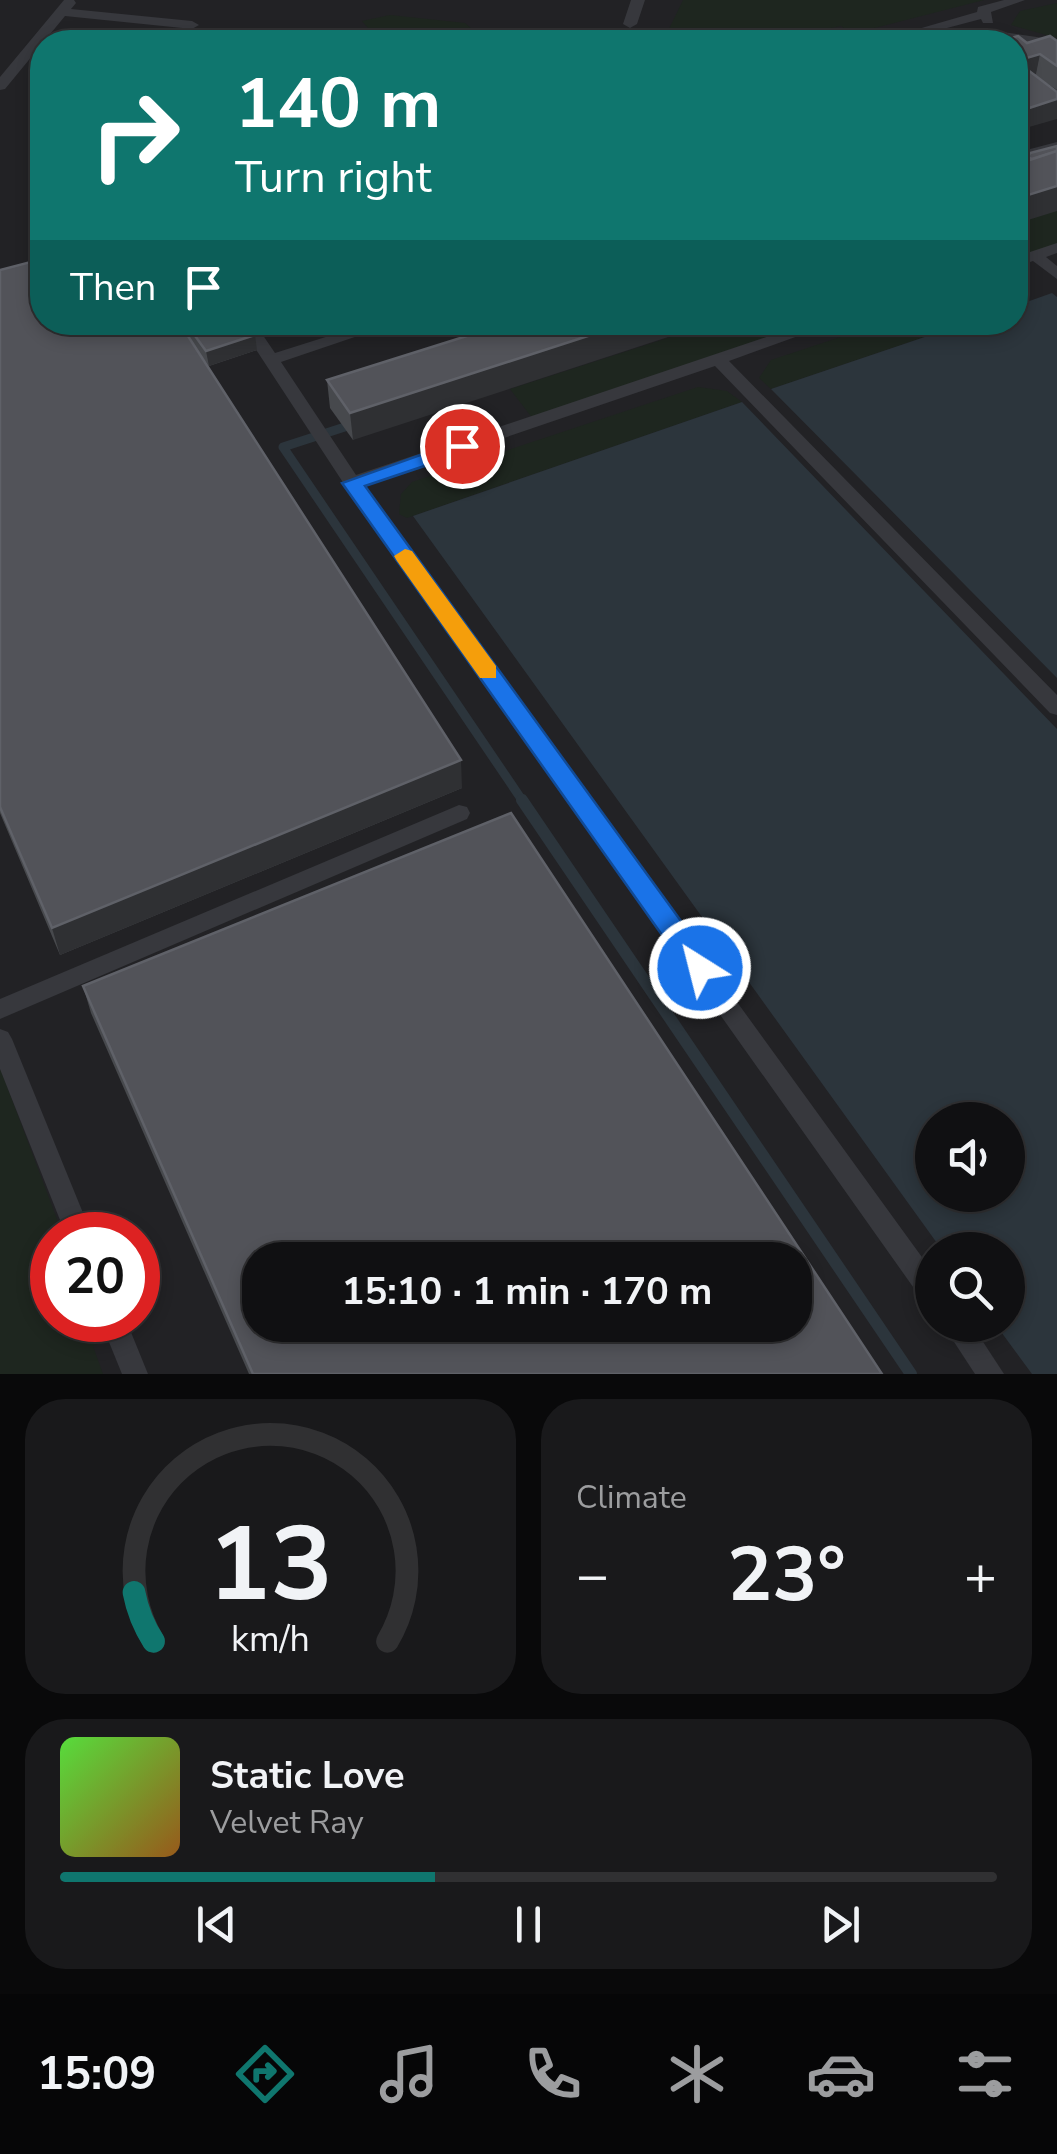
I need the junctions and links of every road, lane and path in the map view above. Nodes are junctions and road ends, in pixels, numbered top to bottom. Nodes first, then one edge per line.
1 (638, 0) edge
2 (1018, 0) edge
3 (67, 6) edge
4 (985, 14) junction
5 (630, 24) dead end
6 (192, 26) dead end
7 (47, 30) edge
8 (925, 30) edge
9 (993, 30) edge
10 (1028, 40) edge
11 (1057, 44) edge
12 (30, 50) edge
13 (0, 86) edge
14 (1057, 146) edge
15 (1028, 154) edge
16 (1057, 248) edge
17 (1034, 256) junction
18 (1028, 258) edge
19 (1057, 274) edge
20 (254, 335) edge
21 (350, 335) edge
22 (790, 335) edge
23 (717, 359) junction
24 (270, 360) junction
25 (352, 483) junction
26 (1057, 708) edge
27 (459, 814) dead end
28 (0, 1009) edge
29 (0, 1039) edge
30 (70, 1212) edge
31 (915, 1268) edge
32 (122, 1342) edge
33 (968, 1342) edge
34 (135, 1374) edge
35 (991, 1374) edge

1 - 5 lane
2 - 4 lane
3 - 6 lane
3 - 7 lane
4 - 8 lane
4 - 9 lane
10 - 11 lane
12 - 13 lane
14 - 15 lane
16 - 17 lane
17 - 18 lane
17 - 19 lane
20 - 24 lane
21 - 24 lane
22 - 23 lane
23 - 25 lane
23 - 26 lane
24 - 25 lane
25 - 31 lane
27 - 28 lane
29 - 30 lane
32 - 34 lane
33 - 35 lane

